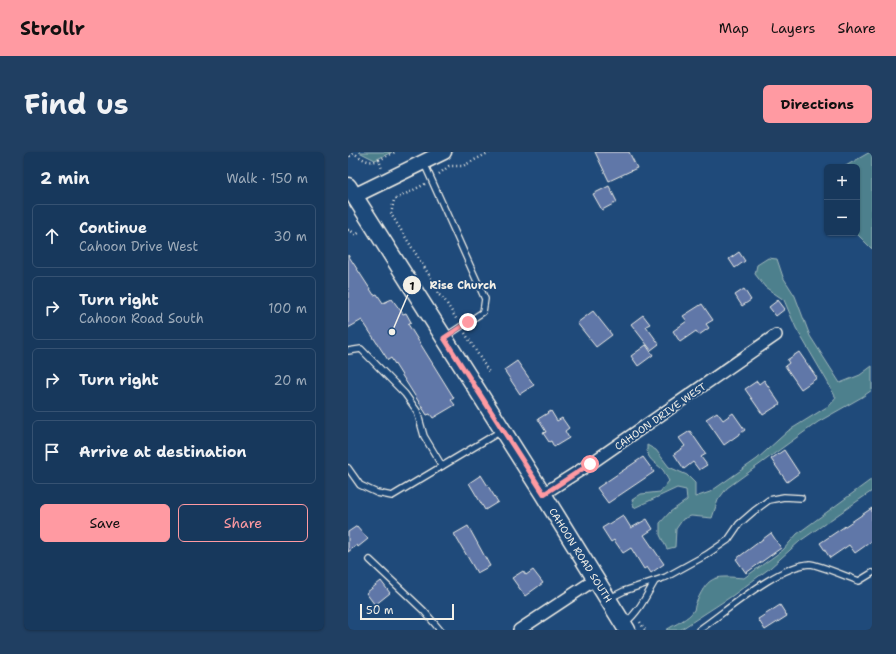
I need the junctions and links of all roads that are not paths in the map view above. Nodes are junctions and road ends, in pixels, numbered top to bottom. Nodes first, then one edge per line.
1 (444, 152) edge
2 (424, 162) junction
3 (350, 194) edge
4 (776, 335) dead end
5 (444, 338) junction
6 (348, 351) edge
7 (503, 430) junction
8 (442, 466) junction
9 (348, 468) edge
10 (544, 494) junction
11 (801, 498) dead end
12 (370, 560) dead end
13 (872, 573) edge
14 (596, 579) junction
15 (655, 581) junction
16 (608, 599) junction
17 (625, 627) edge
18 (440, 630) edge
19 (519, 630) edge
20 (699, 630) edge

1 - 2 street
2 - 3 street
2 - 5 lane
3 - 5 main road, CAHOON ROAD SOUTH
4 - 10 street, CAHOON DRIVE WEST
5 - 7 main road, CAHOON ROAD SOUTH
6 - 8 lane
7 - 8 lane
7 - 10 main road, CAHOON ROAD SOUTH
8 - 9 lane
10 - 14 main road, CAHOON ROAD SOUTH
11 - 15 lane
12 - 18 lane
13 - 20 lane
14 - 16 main road, CAHOON ROAD SOUTH
14 - 19 street
15 - 16 lane
15 - 17 lane
16 - 17 main road, CAHOON ROAD SOUTH

